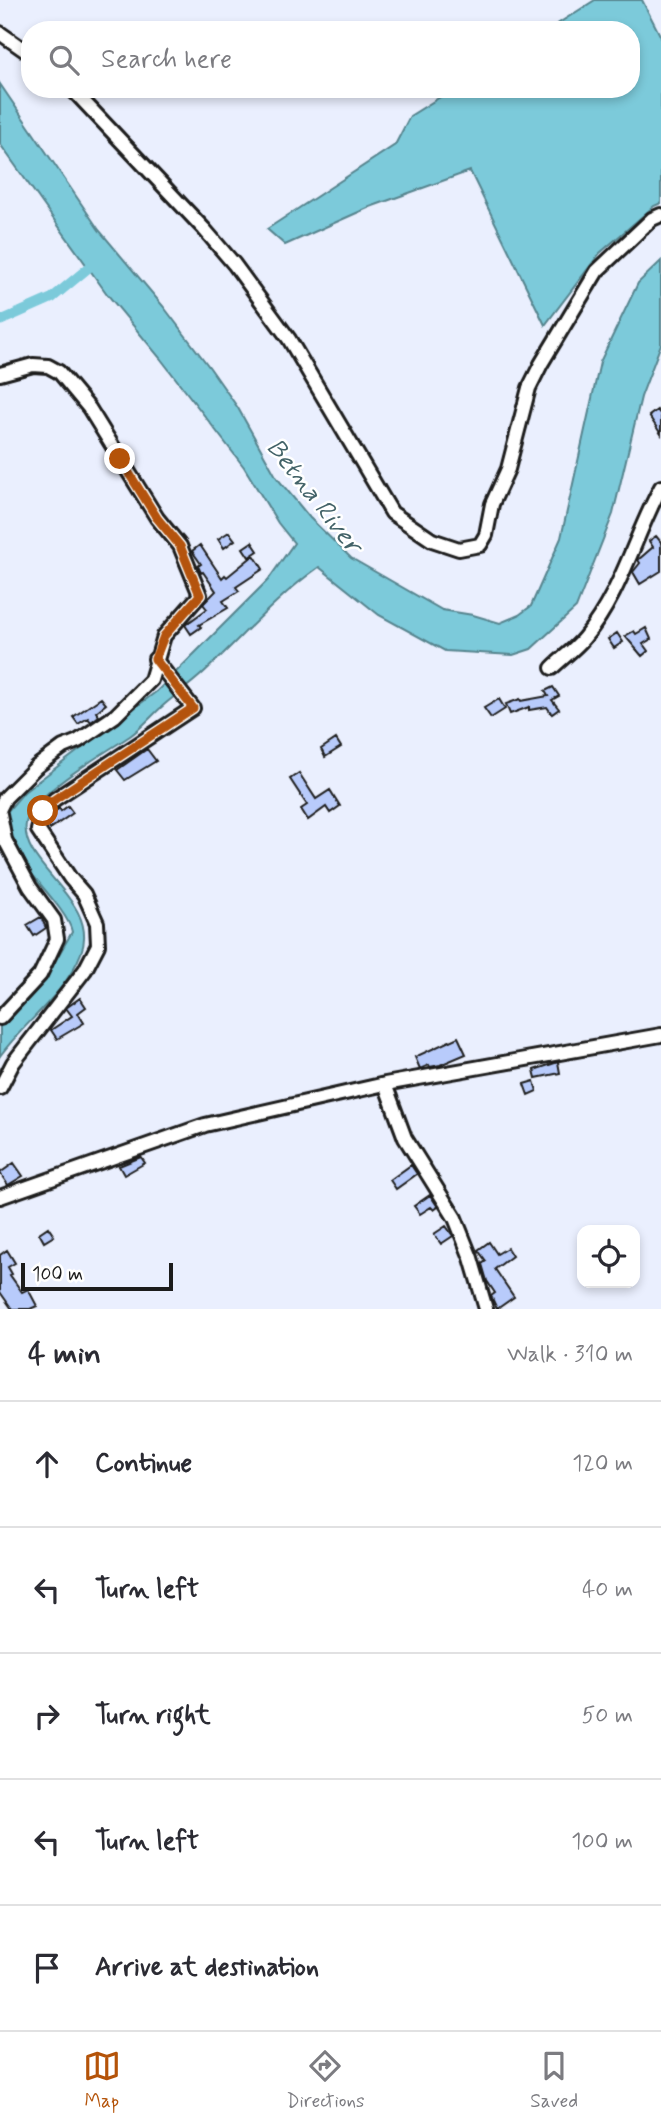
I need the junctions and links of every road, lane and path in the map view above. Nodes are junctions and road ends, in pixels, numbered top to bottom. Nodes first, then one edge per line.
1 (0, 33) edge
2 (21, 48) edge
3 (80, 98) edge
4 (661, 215) edge
5 (0, 374) edge
6 (661, 487) edge
7 (155, 659) junction
8 (552, 668) dead end
9 (0, 808) edge
10 (0, 814) edge
11 (0, 1018) edge
12 (661, 1035) edge
13 (385, 1084) junction
14 (0, 1088) edge
15 (0, 1197) edge
16 (486, 1309) edge

1 - 2 street
3 - 4 street
5 - 7 street
6 - 8 street
7 - 9 street
7 - 14 street
10 - 11 street
12 - 13 street
13 - 15 street
13 - 16 street

